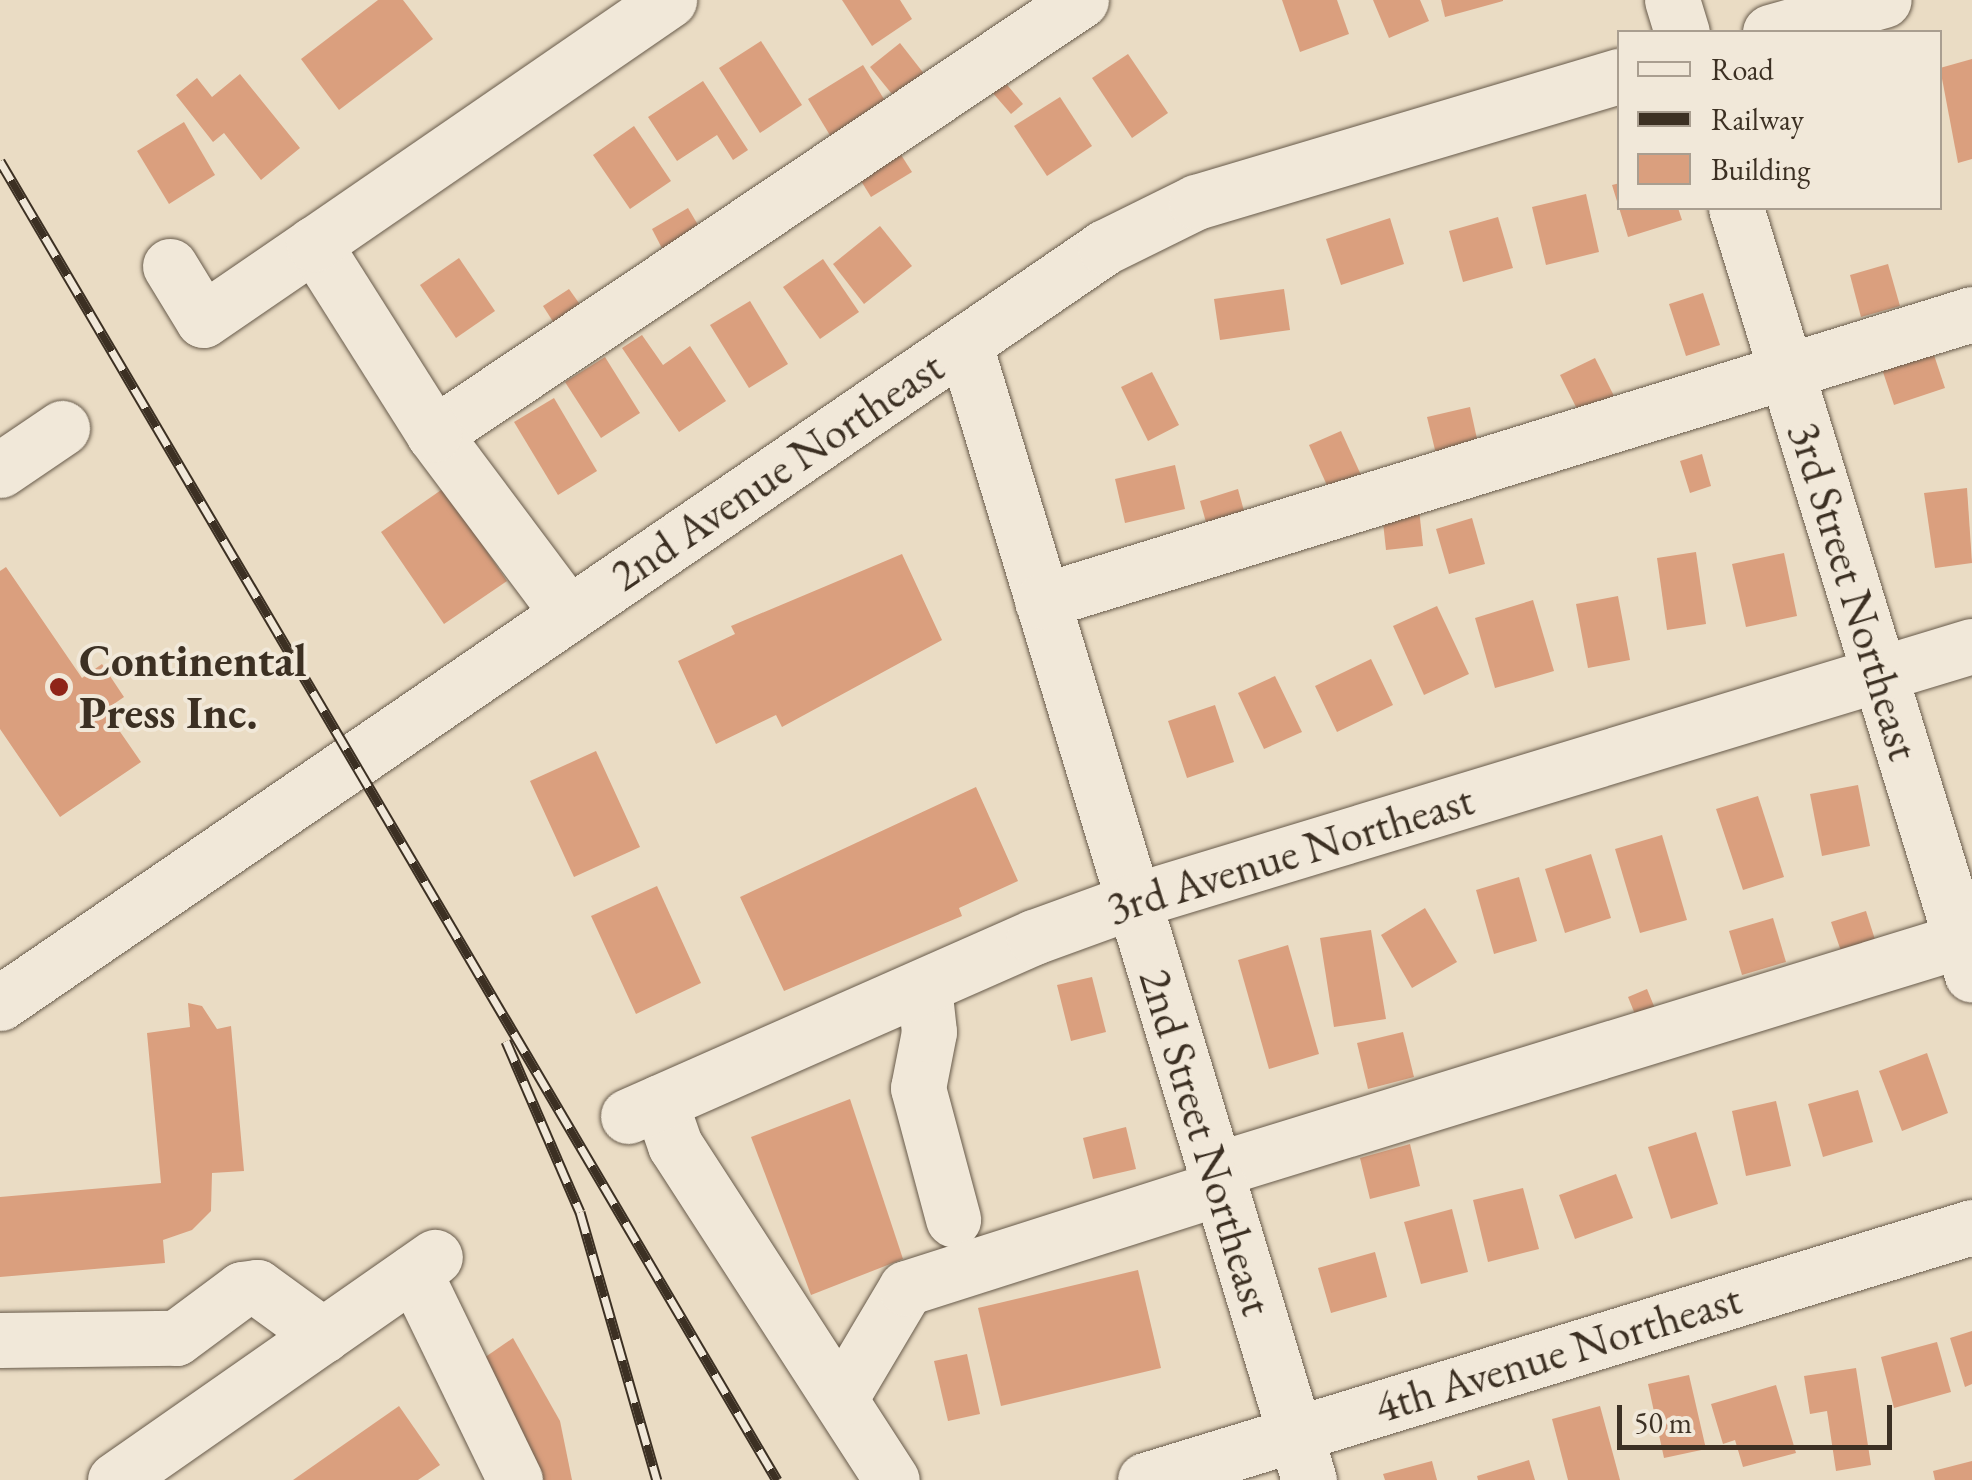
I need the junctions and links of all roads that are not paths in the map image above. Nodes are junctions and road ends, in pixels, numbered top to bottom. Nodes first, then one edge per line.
1 (669, 0) edge
2 (1081, 0) edge
3 (1672, 0) edge
4 (1884, 0) edge
5 (1681, 30) edge
6 (1777, 30) edge
7 (1617, 77) edge
8 (1737, 210) edge
9 (314, 244) junction
10 (170, 266) dead end
11 (1972, 314) edge
12 (965, 345) junction
13 (1787, 369) junction
14 (62, 428) dead end
15 (434, 434) junction
16 (0, 470) edge
17 (1042, 602) junction
18 (567, 612) junction
19 (1972, 646) edge
20 (1878, 674) junction
21 (1133, 901) junction
22 (1968, 950) edge
23 (924, 986) junction
24 (0, 1002) edge
25 (1218, 1179) junction
26 (953, 1218) dead end
27 (1972, 1227) edge
28 (323, 1335) junction
29 (176, 1338) junction
30 (0, 1340) edge
31 (840, 1399) junction
32 (219, 1408) junction
33 (1301, 1457) edge
34 (115, 1480) edge
35 (515, 1480) edge
36 (892, 1480) edge
37 (1145, 1480) edge

1 - 9 street
2 - 15 street
3 - 5 street
4 - 6 street
7 - 12 street, 2nd Avenue Northeast
8 - 13 street, 3rd Street Northeast
9 - 10 street
9 - 15 street
11 - 13 street
12 - 17 street, 2nd Street Northeast
12 - 18 street, 2nd Avenue Northeast
13 - 17 street
13 - 20 street, 3rd Street Northeast
14 - 16 street
15 - 18 street
17 - 21 street, 2nd Street Northeast
18 - 24 street, 2nd Avenue Northeast
19 - 20 street, 3rd Avenue Northeast
20 - 21 street, 3rd Avenue Northeast
20 - 22 street, 3rd Street Northeast
21 - 23 street, 3rd Avenue Northeast
21 - 25 street, 2nd Street Northeast
22 - 25 street
23 - 26 street
23 - 31 street, 3rd Avenue Northeast
25 - 31 street
25 - 33 street, 2nd Street Northeast
27 - 33 street, 4th Avenue Northeast
28 - 29 street
28 - 32 street
28 - 35 street
29 - 30 street
29 - 32 street
31 - 36 street
32 - 34 street
33 - 37 street, 4th Avenue Northeast

